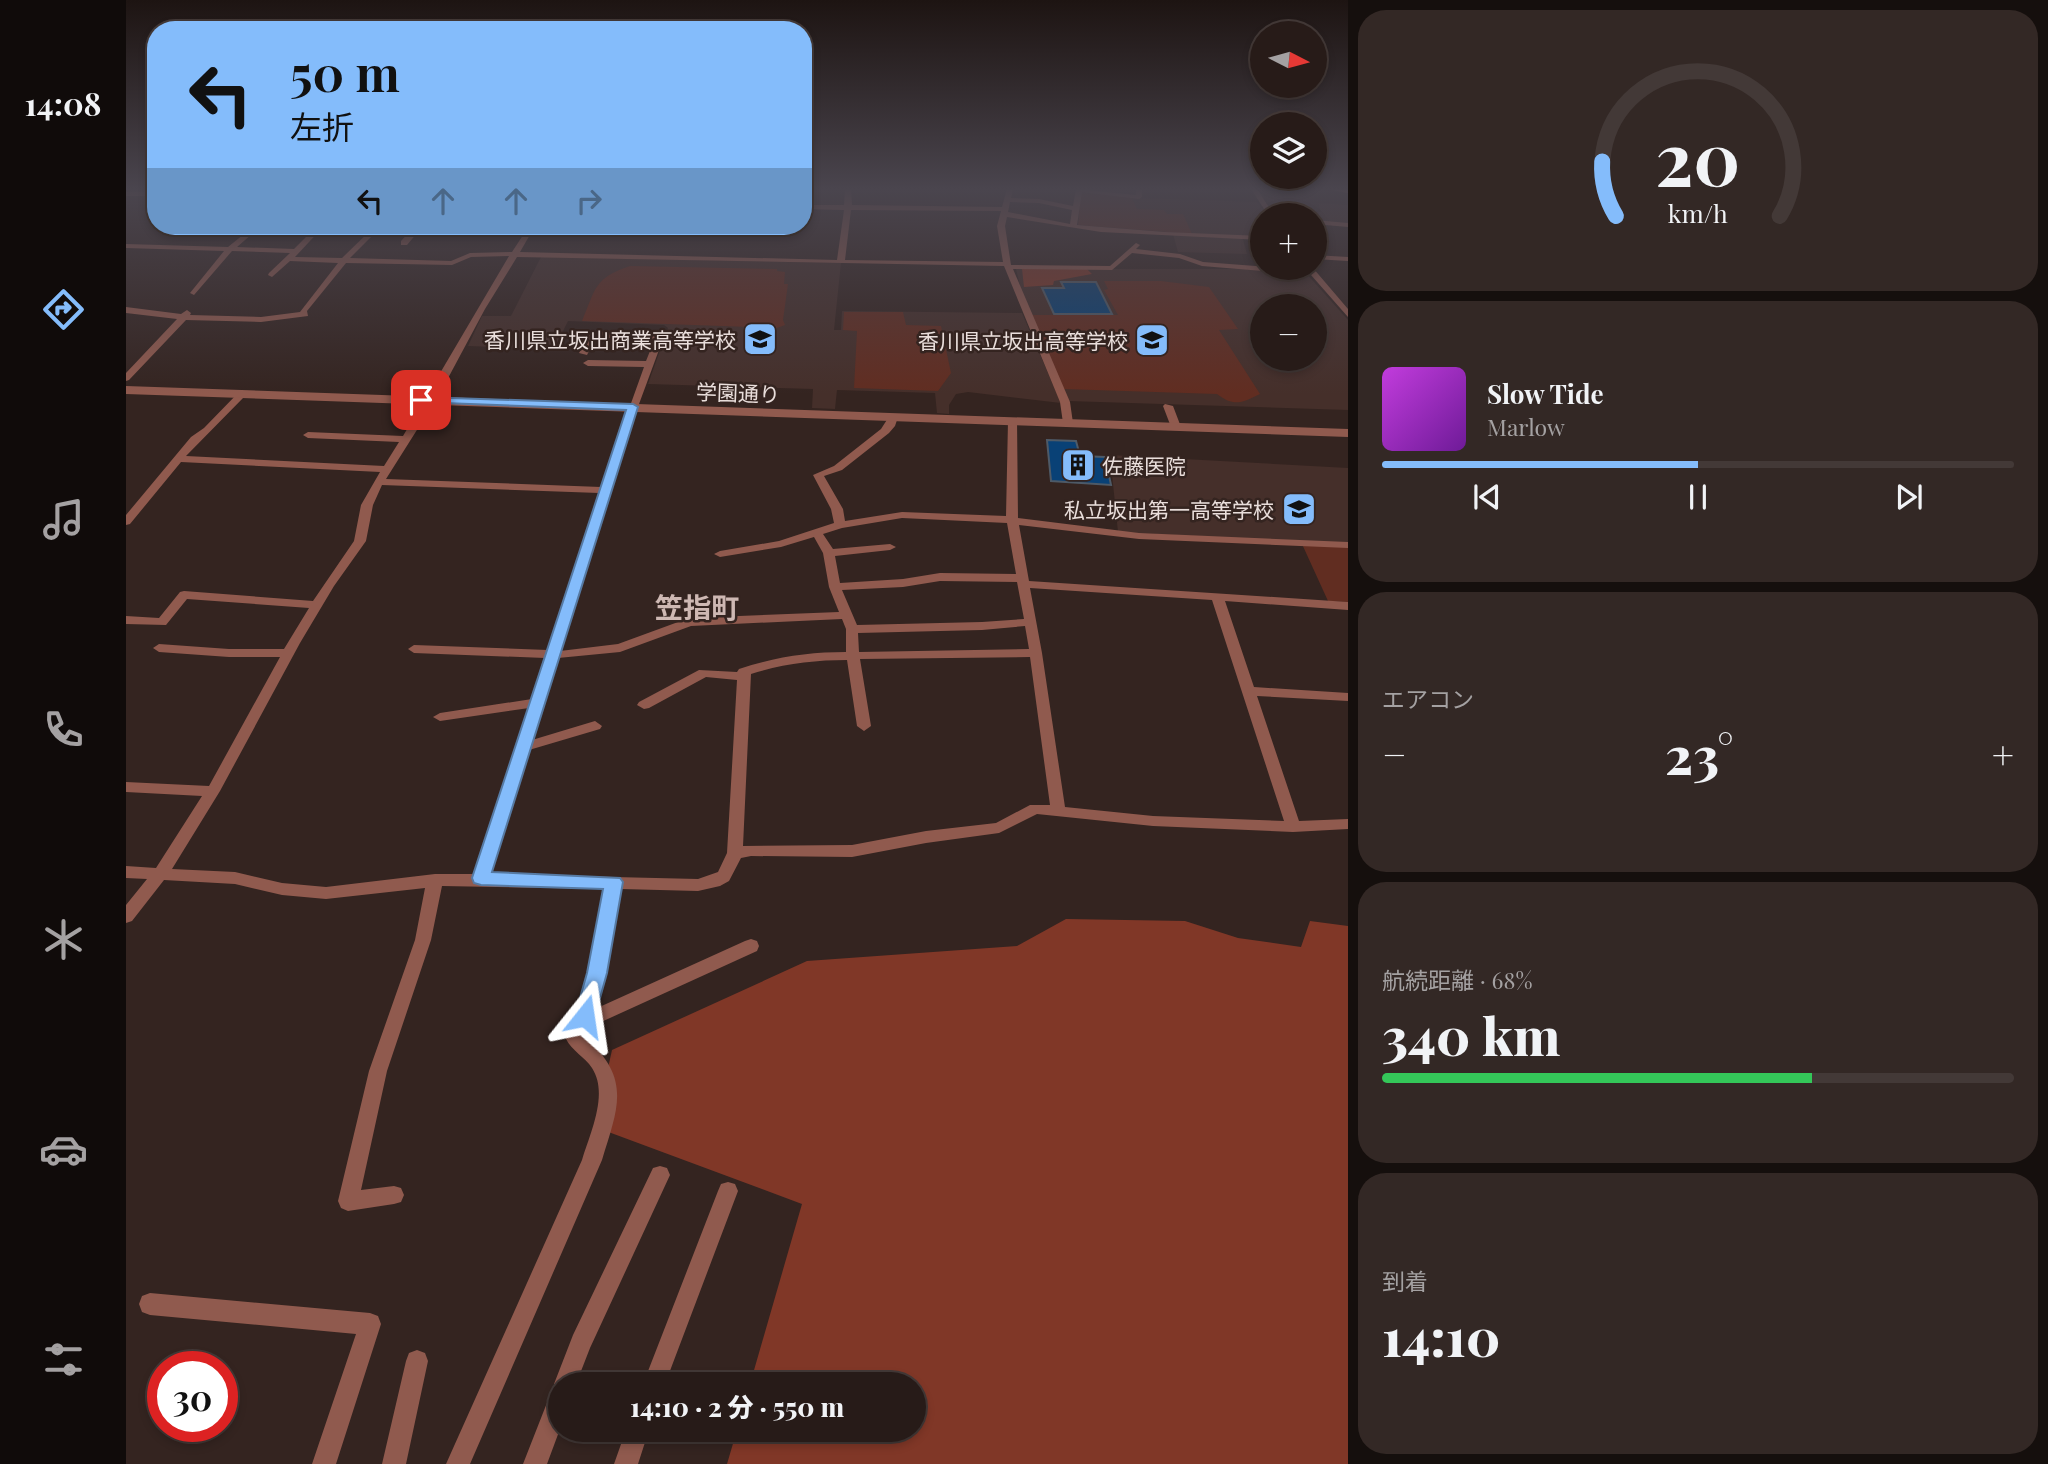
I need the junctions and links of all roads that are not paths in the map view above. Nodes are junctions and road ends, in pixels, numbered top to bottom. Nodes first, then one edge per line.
1 (225, 257) edge
2 (348, 257) edge
3 (465, 257) edge
4 (514, 257) edge
5 (623, 257) edge
6 (842, 257) edge
7 (1007, 257) edge
8 (1123, 257) edge
9 (1184, 257) edge
10 (1327, 258) edge
11 (288, 259) joint
12 (1348, 259) edge
13 (346, 261) junction
14 (841, 262) junction
15 (1009, 266) junction
16 (1250, 267) edge
17 (272, 275) dead end
18 (1319, 280) edge
19 (194, 293) dead end
20 (1337, 302) junction
21 (1348, 302) edge
22 (191, 309) dead end
23 (126, 310) edge
24 (1348, 314) edge
25 (183, 317) junction
26 (649, 364) junction
27 (126, 377) edge
28 (126, 390) edge
29 (242, 394) junction
30 (431, 400) junction
31 (1168, 406) dead end
32 (633, 407) junction
33 (893, 417) junction
34 (1013, 421) junction
35 (1068, 423) junction
36 (1176, 427) junction
37 (1348, 433) edge
38 (308, 435) dead end
39 (406, 439) junction
40 (179, 458) junction
41 (387, 469) junction
42 (380, 482) junction
43 (605, 490) junction
44 (1012, 520) junction
45 (126, 522) edge
46 (839, 525) junction
47 (816, 531) junction
48 (1348, 545) edge
49 (890, 547) dead end
50 (829, 553) junction
51 (720, 554) dead end
52 (1023, 581) junction
53 (835, 587) junction
54 (1216, 597) junction
55 (317, 605) junction
56 (1348, 606) edge
57 (847, 615) junction
58 (126, 621) edge
59 (1030, 622) junction
60 (852, 629) junction
61 (159, 648) dead end
62 (414, 649) dead end
63 (288, 653) junction
64 (1036, 653) junction
65 (555, 655) junction
66 (853, 657) junction
67 (744, 677) junction
68 (1247, 691) junction
69 (1348, 697) edge
70 (539, 702) junction
71 (644, 705) dead end
72 (440, 717) dead end
73 (595, 726) dead end
74 (864, 726) dead end
75 (524, 747) junction
76 (126, 787) edge
77 (213, 791) junction
78 (1058, 812) junction
79 (1348, 824) edge
80 (1293, 827) junction
81 (735, 853) junction
82 (126, 872) edge
83 (160, 874) junction
84 (481, 878) junction
85 (435, 880) junction
86 (614, 882) junction
87 (126, 918) edge
88 (751, 946) dead end
89 (583, 1022) junction
90 (660, 1175) dead end
91 (728, 1191) dead end
92 (394, 1195) dead end
93 (150, 1304) dead end
94 (417, 1361) dead end
95 (570, 1372) edge
96 (659, 1372) edge
97 (548, 1430) edge
98 (633, 1442) edge
99 (324, 1464) edge
100 (394, 1464) edge
101 (458, 1464) edge
102 (535, 1464) edge
103 (626, 1464) edge

1 - 19 street
2 - 13 street
3 - 13 street
4 - 30 street
5 - 14 street
6 - 14 street
7 - 15 street
8 - 15 street
9 - 16 street
10 - 12 street
11 - 13 street
11 - 17 street
13 - 25 street
14 - 15 street
15 - 35 street
18 - 20 street
20 - 21 street
20 - 24 street
22 - 25 street
23 - 25 street
25 - 27 street
26 - 26 street
26 - 32 street
28 - 29 street, 学園通り
29 - 30 street, 学園通り
29 - 40 street
30 - 32 street, 学園通り
30 - 39 street
31 - 36 street
32 - 33 street, 学園通り
32 - 43 street
33 - 34 street, 学園通り
33 - 46 street
34 - 35 street, 学園通り
34 - 44 street
35 - 36 street, 学園通り
36 - 37 street, 学園通り
38 - 39 street
39 - 41 street
40 - 41 street
40 - 45 street
41 - 42 street
42 - 43 street
42 - 55 street
43 - 65 street
44 - 46 street
44 - 48 street
44 - 52 street
46 - 47 street
47 - 50 street
47 - 51 street
49 - 50 street
50 - 53 street
52 - 53 street
52 - 54 street
52 - 59 street
53 - 57 street
54 - 56 street
54 - 68 street
55 - 58 street
55 - 63 street
57 - 60 street
57 - 65 street
59 - 60 street
59 - 64 street
60 - 66 street
61 - 63 street
62 - 65 street
63 - 77 street
64 - 66 street
64 - 78 street
65 - 70 street
66 - 67 street
66 - 74 street
67 - 71 street
67 - 81 street
68 - 69 street
68 - 80 street
70 - 72 street
70 - 75 street
73 - 75 street
75 - 84 street
76 - 77 street
77 - 83 street
78 - 80 street
78 - 81 street
79 - 80 street
81 - 86 street
82 - 83 street
83 - 85 street
83 - 87 street
84 - 85 street
84 - 86 street
85 - 92 street
86 - 89 street
88 - 89 street
89 - 101 street
90 - 95 street
91 - 96 street
93 - 99 street
94 - 100 street
97 - 102 street
98 - 103 street

